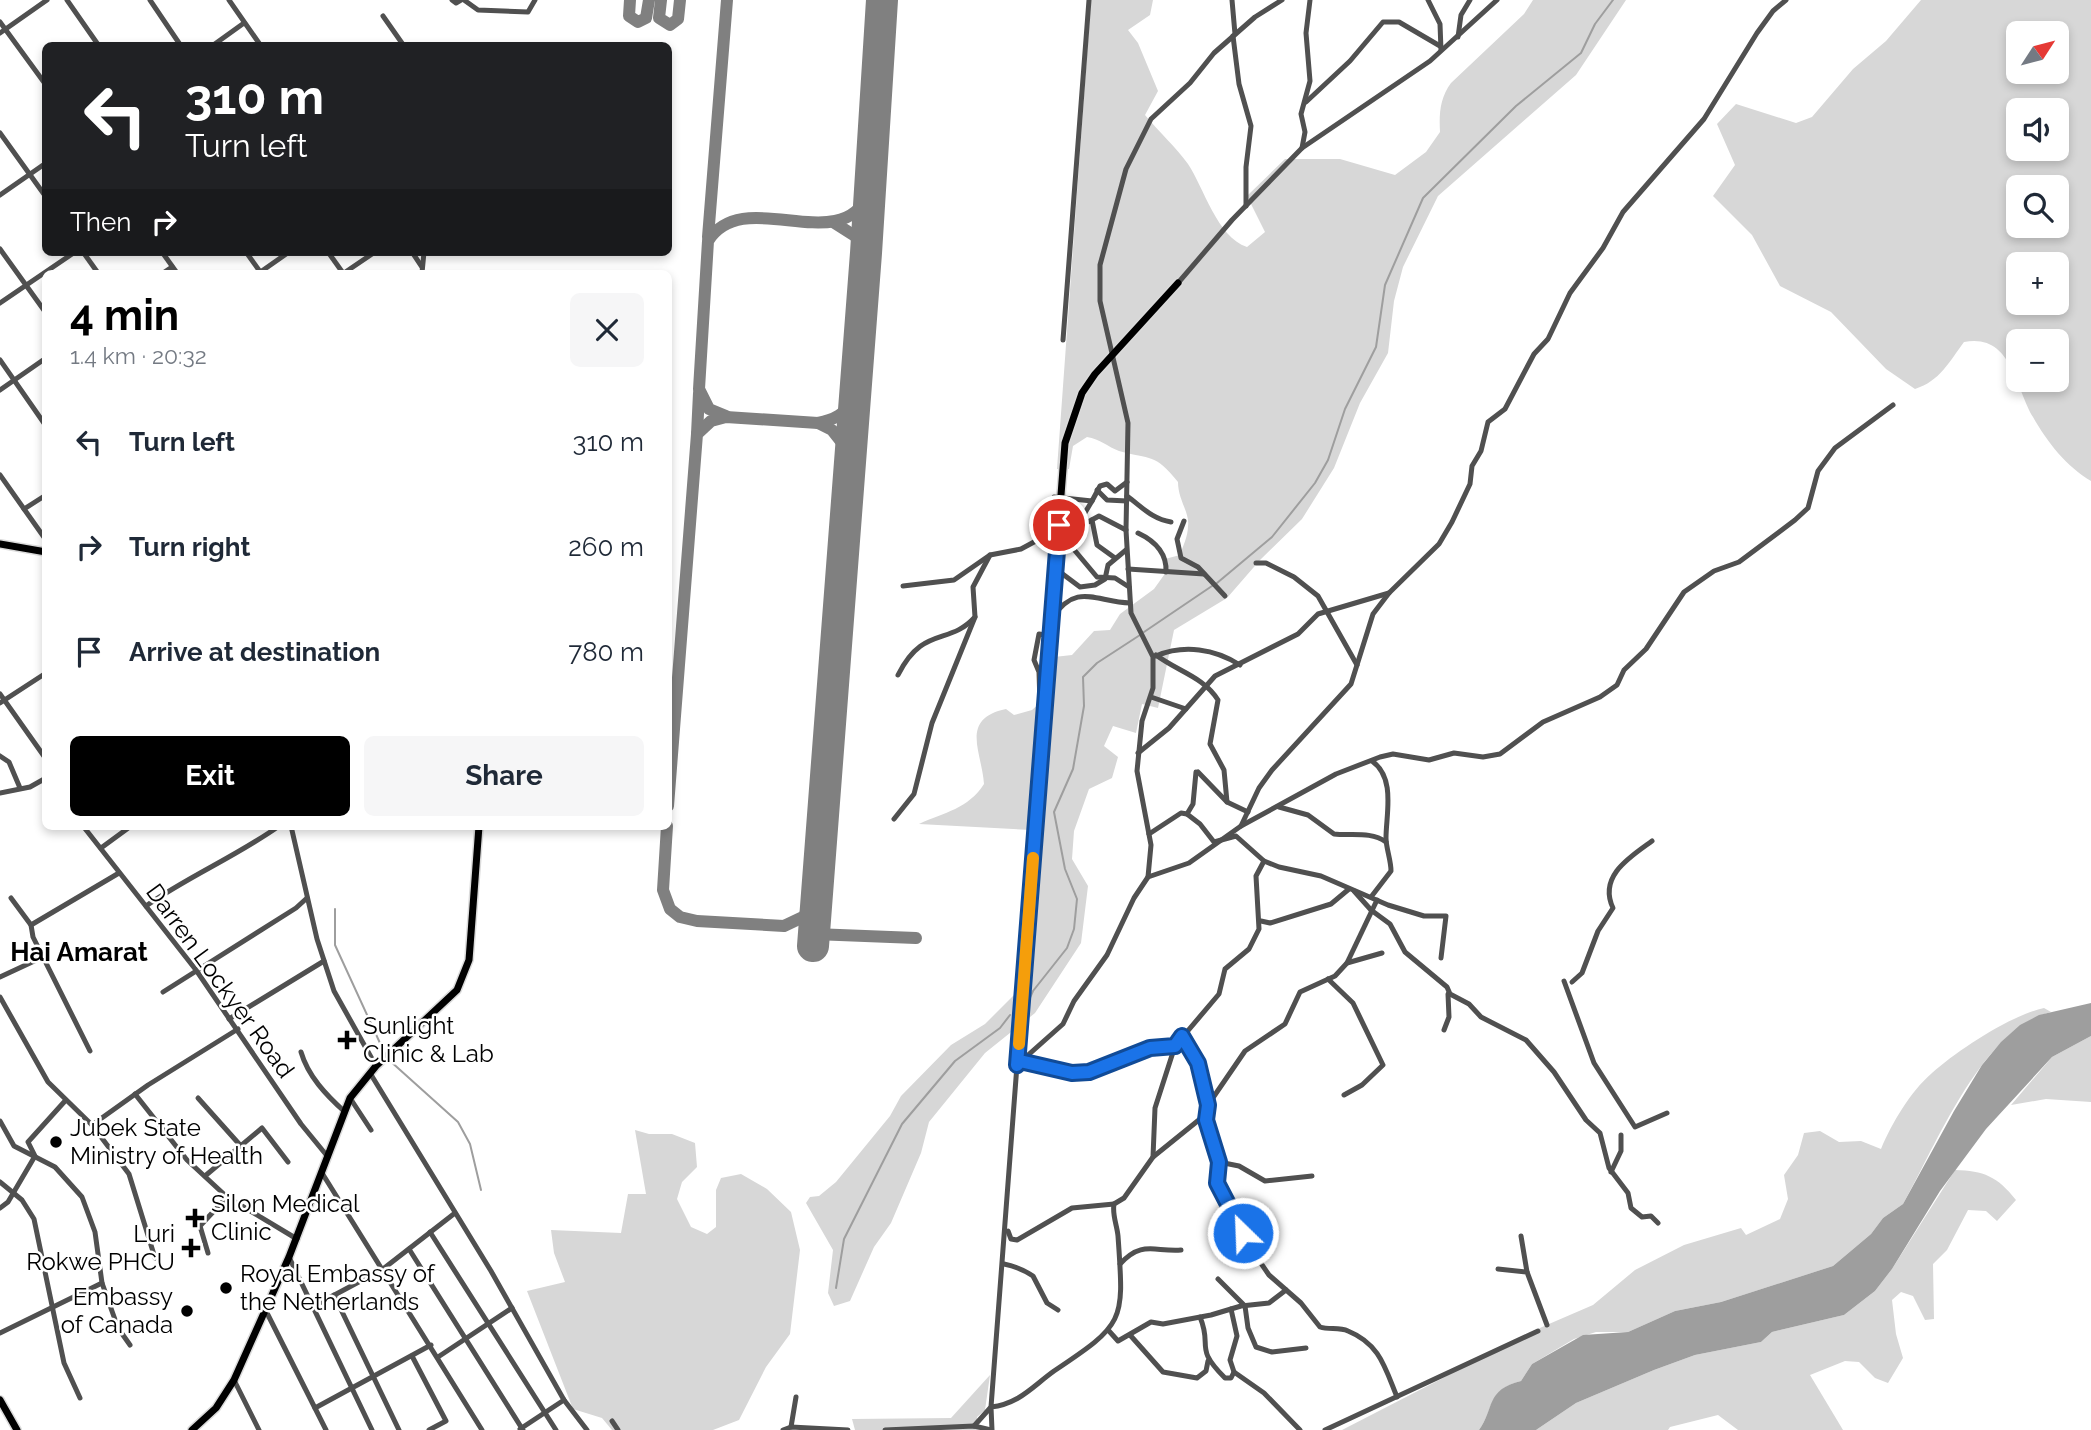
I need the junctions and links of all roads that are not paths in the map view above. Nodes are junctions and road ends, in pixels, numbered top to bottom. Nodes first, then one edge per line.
1 (47, 0) edge
2 (67, 0) edge
3 (150, 0) edge
4 (229, 0) edge
5 (452, 0) edge
6 (462, 0) edge
7 (535, 0) edge
8 (1088, 0) edge
9 (1232, 0) edge
10 (1282, 0) edge
11 (1310, 0) edge
12 (1428, 0) edge
13 (1470, 0) edge
14 (1786, 0) edge
15 (1494, 1) edge
16 (383, 16) dead end
17 (0, 22) edge
18 (244, 23) junction
19 (3, 31) edge
20 (1234, 35) junction
21 (1458, 37) junction
22 (96, 42) edge
23 (178, 42) edge
24 (218, 42) edge
25 (258, 42) edge
26 (401, 42) edge
27 (1441, 49) junction
28 (42, 80) edge
29 (1306, 102) junction
30 (0, 133) edge
31 (1302, 148) junction
32 (42, 166) edge
33 (29, 174) junction
34 (42, 192) edge
35 (0, 195) edge
36 (1246, 206) junction
37 (0, 249) edge
38 (69, 256) edge
39 (165, 256) edge
40 (283, 256) edge
41 (331, 256) edge
42 (369, 256) edge
43 (172, 267) junction
44 (49, 270) edge
45 (168, 270) edge
46 (174, 270) edge
47 (264, 270) edge
48 (342, 270) edge
49 (348, 270) edge
50 (42, 275) edge
51 (1178, 283) joint
52 (26, 286) junction
53 (0, 303) edge
54 (42, 308) edge
55 (1063, 340) dead end
56 (1112, 354) junction
57 (0, 360) edge
58 (42, 361) edge
59 (15, 379) junction
60 (0, 390) edge
61 (1893, 405) dead end
62 (42, 420) edge
63 (0, 475) edge
64 (1127, 482) junction
65 (1097, 490) junction
66 (42, 498) edge
67 (1127, 499) junction
68 (1059, 500) junction
69 (1092, 501) junction
70 (24, 509) junction
71 (1092, 520) junction
72 (1184, 521) dead end
73 (1171, 522) dead end
74 (1078, 526) junction
75 (1125, 530) junction
76 (1138, 533) dead end
77 (42, 534) edge
78 (1047, 535) dead end
79 (0, 542) edge
80 (42, 549) edge
81 (1126, 550) junction
82 (990, 555) junction
83 (1115, 558) junction
84 (1256, 563) dead end
85 (1056, 569) junction
86 (1128, 569) junction
87 (1166, 572) junction
88 (1204, 574) junction
89 (1105, 579) junction
90 (903, 586) dead end
91 (1129, 587) junction
92 (1389, 593) junction
93 (1225, 596) dead end
94 (1130, 603) junction
95 (1329, 613) junction
96 (975, 617) junction
97 (1051, 619) junction
98 (1046, 635) dead end
99 (1155, 656) junction
100 (1240, 665) junction
101 (1357, 668) junction
102 (898, 675) dead end
103 (42, 676) edge
104 (1206, 685) junction
105 (0, 694) edge
106 (1152, 697) junction
107 (2, 702) edge
108 (1040, 704) dead end
109 (1186, 709) junction
110 (1138, 753) junction
111 (42, 754) edge
112 (0, 755) edge
113 (1372, 761) junction
114 (42, 780) edge
115 (20, 788) junction
116 (0, 793) edge
117 (1227, 802) junction
118 (1279, 807) junction
119 (1248, 812) junction
120 (1186, 814) junction
121 (894, 819) dead end
122 (1241, 826) junction
123 (86, 830) edge
124 (126, 830) edge
125 (273, 830) edge
126 (292, 830) edge
127 (479, 830) edge
128 (1149, 834) junction
129 (1652, 841) dead end
130 (1386, 842) junction
131 (1217, 843) junction
132 (101, 848) dead end
133 (1264, 861) junction
134 (119, 873) junction
135 (1149, 877) junction
136 (1351, 890) junction
137 (11, 898) dead end
138 (307, 898) junction
139 (1374, 898) junction
140 (146, 906) junction
141 (1371, 910) junction
142 (1261, 921) junction
143 (31, 925) junction
144 (1382, 953) dead end
145 (43, 957) junction
146 (1441, 958) dead end
147 (324, 961) junction
148 (1347, 963) junction
149 (196, 970) junction
150 (0, 977) edge
151 (1328, 979) junction
152 (1564, 981) dead end
153 (1572, 982) dead end
154 (163, 992) dead end
155 (1448, 994) dead end
156 (0, 998) edge
157 (229, 1018) junction
158 (238, 1029) junction
159 (1444, 1030) dead end
160 (1182, 1036) junction
161 (1175, 1046) junction
162 (90, 1051) dead end
163 (301, 1052) dead end
164 (1019, 1063) junction
165 (376, 1066) junction
166 (370, 1073) junction
167 (135, 1094) junction
168 (1344, 1095) dead end
169 (198, 1098) dead end
170 (350, 1098) junction
171 (65, 1101) junction
172 (1208, 1105) junction
173 (345, 1112) junction
174 (1667, 1113) dead end
175 (1205, 1115) junction
176 (0, 1121) edge
177 (92, 1125) junction
178 (371, 1129) dead end
179 (1620, 1135) dead end
180 (240, 1145) junction
181 (35, 1156) junction
182 (328, 1157) junction
183 (1153, 1157) junction
184 (288, 1162) dead end
185 (1219, 1162) junction
186 (1611, 1172) junction
187 (322, 1173) junction
188 (205, 1176) junction
189 (1312, 1176) dead end
190 (0, 1182) edge
191 (14, 1193) junction
192 (227, 1197) junction
193 (1114, 1204) junction
194 (0, 1208) edge
195 (455, 1213) junction
196 (1658, 1223) dead end
197 (1006, 1228) junction
198 (430, 1232) junction
199 (1521, 1236) dead end
200 (296, 1239) junction
201 (409, 1249) junction
202 (1181, 1250) dead end
203 (208, 1252) dead end
204 (289, 1257) junction
205 (155, 1258) dead end
206 (1004, 1264) junction
207 (1120, 1264) junction
208 (383, 1269) junction
209 (1498, 1269) dead end
210 (1527, 1272) junction
211 (1218, 1279) dead end
212 (102, 1283) junction
213 (1286, 1290) junction
214 (334, 1295) junction
215 (53, 1304) junction
216 (1245, 1306) junction
217 (313, 1307) junction
218 (512, 1308) junction
219 (1231, 1309) junction
220 (1058, 1310) dead end
221 (266, 1311) junction
222 (1200, 1317) junction
223 (489, 1323) junction
224 (1547, 1325) dead end
225 (1109, 1331) junction
226 (1538, 1331) dead end
227 (0, 1333) edge
228 (1130, 1335) junction
229 (465, 1339) junction
230 (130, 1345) dead end
231 (431, 1345) junction
232 (1306, 1349) dead end
233 (412, 1356) junction
234 (438, 1357) junction
235 (1208, 1361) junction
236 (1234, 1372) junction
237 (375, 1378) junction
238 (234, 1380) junction
239 (352, 1389) junction
240 (796, 1397) dead end
241 (1397, 1397) junction
242 (80, 1398) dead end
243 (0, 1400) edge
244 (564, 1400) junction
245 (991, 1406) junction
246 (314, 1408) junction
247 (545, 1413) junction
248 (612, 1421) dead end
249 (974, 1426) junction
250 (791, 1427) junction
251 (521, 1429) edge
252 (17, 1430) edge
253 (192, 1430) edge
254 (259, 1430) edge
255 (326, 1430) edge
256 (372, 1430) edge
257 (399, 1430) edge
258 (429, 1430) edge
259 (482, 1430) edge
260 (556, 1430) edge
261 (587, 1430) edge
262 (618, 1430) edge
263 (783, 1430) edge
264 (848, 1430) edge
265 (886, 1430) edge
266 (991, 1430) edge
267 (1300, 1430) edge
268 (1325, 1430) edge

1 - 19 street
2 - 22 street
3 - 23 street
4 - 18 street
5 - 6 street
6 - 7 street
8 - 55 street
9 - 20 street
10 - 20 street
11 - 29 street
12 - 27 street
13 - 21 street
14 - 92 street
15 - 21 street
16 - 26 street
17 - 19 street
18 - 24 street
18 - 25 street
19 - 28 street
20 - 36 street
20 - 56 street
21 - 27 street
27 - 29 street
27 - 31 street
29 - 31 street
30 - 33 street
31 - 36 street
32 - 33 street
33 - 34 street
33 - 35 street
36 - 51 street
37 - 52 street
38 - 44 street
39 - 43 street
40 - 47 street
41 - 48 street
42 - 49 street
43 - 45 street
43 - 46 street
50 - 52 street
51 - 56 main road
52 - 53 street
52 - 54 street
56 - 64 street
56 - 68 main road
57 - 59 street
58 - 59 street
59 - 60 street
59 - 62 street
61 - 113 street
63 - 70 street
64 - 65 street
64 - 67 street
65 - 67 street
65 - 69 street
66 - 70 street
67 - 73 street
67 - 75 street
68 - 69 street
68 - 74 street
68 - 85 main road
69 - 74 street
70 - 77 street
71 - 74 street
71 - 75 street
71 - 83 street
72 - 88 street
74 - 89 street
75 - 81 street
76 - 87 street
78 - 82 street
79 - 80 main road
81 - 83 street
81 - 86 street
82 - 90 street
82 - 96 street
83 - 89 street
84 - 95 street
85 - 89 street
85 - 97 main road
86 - 87 street
86 - 91 street
87 - 88 street
88 - 93 street
89 - 91 street
91 - 94 street
92 - 95 street
92 - 101 street
94 - 97 street
94 - 99 street
95 - 100 street
95 - 101 street
96 - 102 street
96 - 121 street
97 - 164 main road
98 - 108 street
99 - 100 street
99 - 104 street
99 - 106 street
100 - 104 street
101 - 119 street
103 - 107 street
104 - 109 street
104 - 117 street
105 - 107 street
106 - 109 street
106 - 110 street
107 - 111 street
109 - 110 street
110 - 128 street
112 - 115 street
113 - 118 street
113 - 130 street
114 - 115 street
115 - 116 street
117 - 119 street
117 - 120 street
118 - 122 street
118 - 130 street
119 - 122 street
120 - 128 street
120 - 131 street
122 - 131 street
123 - 134 street, Darren Lockyer Road
124 - 132 street
125 - 140 street
126 - 138 street
127 - 165 main road
128 - 135 street
129 - 153 street
130 - 139 street
131 - 133 street
131 - 135 street
133 - 136 street
133 - 142 street
134 - 140 street, Darren Lockyer Road
134 - 143 street
135 - 164 street
136 - 139 street
136 - 141 street
136 - 142 street
137 - 143 street
138 - 147 street
138 - 149 street
139 - 141 street
139 - 146 street
140 - 149 street, Darren Lockyer Road
141 - 148 street
141 - 186 street
142 - 160 street
143 - 145 street
144 - 148 street
145 - 150 street
145 - 162 street
147 - 157 street
147 - 165 street
148 - 151 street
149 - 154 street
149 - 157 street, Darren Lockyer Road
151 - 168 street
151 - 172 street
152 - 174 street
155 - 159 street
156 - 171 street
157 - 158 street, Darren Lockyer Road
158 - 167 street
158 - 182 street, Darren Lockyer Road
160 - 161 street
160 - 172 street
161 - 164 street
161 - 183 street
163 - 173 street
164 - 197 street
165 - 166 main road
166 - 170 main road
166 - 195 street
167 - 177 street
167 - 188 street
169 - 180 street
170 - 173 main road
170 - 178 street
171 - 177 street
171 - 181 street
172 - 175 street
173 - 182 main road
175 - 183 street
175 - 185 street
176 - 181 street
177 - 205 street
179 - 186 street
180 - 184 street
180 - 188 street
181 - 191 street
181 - 212 street
182 - 187 main road
183 - 193 street
185 - 189 street
185 - 213 street
186 - 196 street
187 - 200 main road
187 - 208 street
188 - 192 street
190 - 191 street
191 - 194 street
191 - 215 street
192 - 200 street
192 - 203 street
193 - 197 street
193 - 207 street
195 - 198 street
195 - 218 street
197 - 206 street
198 - 201 street
198 - 223 street
199 - 210 street
200 - 204 main road
201 - 208 street
201 - 229 street
202 - 207 street
204 - 217 street
204 - 221 main road
206 - 220 street
206 - 245 street
207 - 225 street
208 - 214 street
208 - 231 street
209 - 210 street
210 - 224 street
211 - 216 street
212 - 215 street
212 - 230 street
213 - 216 street
213 - 241 street
214 - 217 street
214 - 237 street
215 - 227 street
215 - 242 street
216 - 219 street
216 - 232 street
217 - 239 street
218 - 223 street
218 - 244 street
219 - 222 street
219 - 236 street
221 - 238 main road
221 - 246 street
222 - 228 street
222 - 235 street
223 - 229 street
223 - 247 street
225 - 228 street
225 - 245 street
226 - 241 street
228 - 235 street
229 - 234 street
229 - 251 street
231 - 233 street
231 - 234 street
233 - 237 street
233 - 258 street
234 - 259 street
235 - 236 street
236 - 267 street
237 - 239 street
237 - 257 street
238 - 253 main road
238 - 254 street
239 - 246 street
239 - 256 street
240 - 250 street
241 - 268 street
243 - 252 main road
244 - 247 street
244 - 261 street
245 - 249 street
245 - 266 street
246 - 255 street
247 - 251 street
247 - 260 street
248 - 262 street
249 - 265 street
249 - 266 street
250 - 263 street
250 - 264 street

